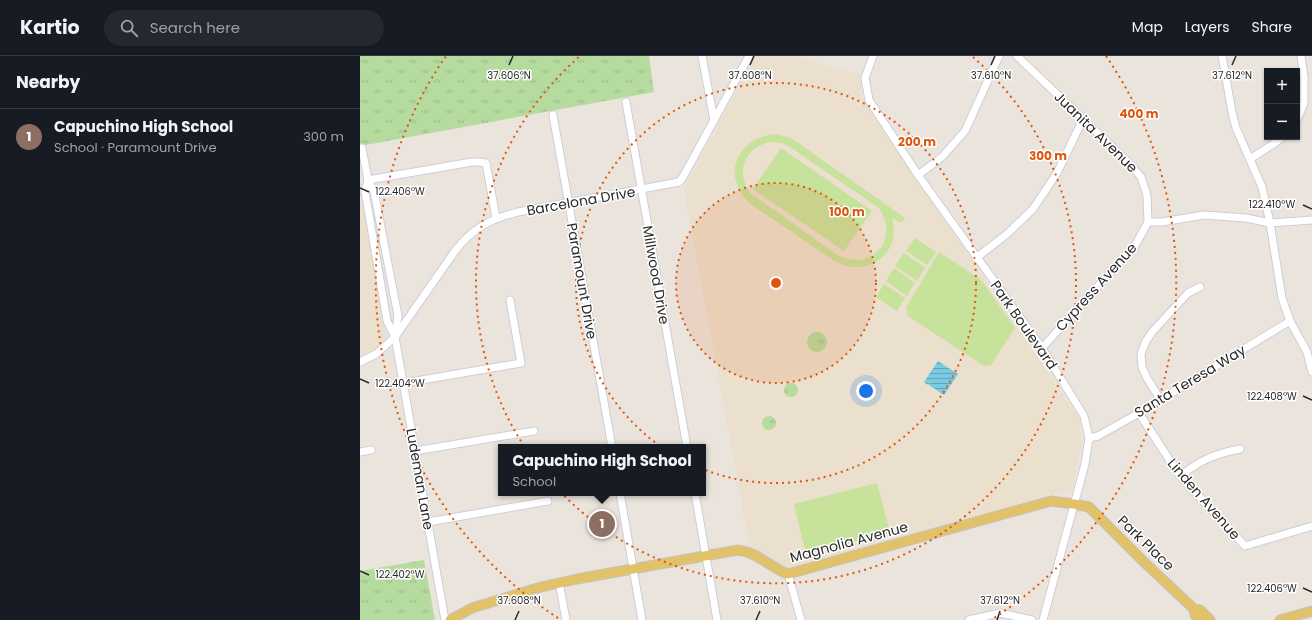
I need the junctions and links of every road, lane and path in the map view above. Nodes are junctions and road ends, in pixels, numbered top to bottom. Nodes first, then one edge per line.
1 (702, 56) edge
2 (748, 56) edge
3 (873, 56) edge
4 (999, 56) edge
5 (1017, 56) edge
6 (1222, 56) edge
7 (1301, 56) edge
8 (626, 102) dead end
9 (1300, 113) edge
10 (553, 115) dead end
11 (1083, 119) junction
12 (714, 120) junction
13 (1278, 140) edge
14 (362, 148) dead end
15 (1250, 159) junction
16 (918, 175) junction
17 (368, 180) junction
18 (641, 190) junction
19 (569, 203) junction
20 (496, 218) junction
21 (1312, 220) edge
22 (1148, 222) junction
23 (1270, 222) junction
24 (976, 258) junction
25 (1200, 287) dead end
26 (510, 300) dead end
27 (1290, 321) junction
28 (395, 337) junction
29 (1042, 348) junction
30 (360, 362) edge
31 (1312, 372) edge
32 (404, 383) junction
33 (1160, 399) junction
34 (1138, 413) junction
35 (534, 431) dead end
36 (1089, 438) junction
37 (611, 444) edge
38 (686, 444) edge
39 (1240, 448) dead end
40 (371, 450) dead end
41 (415, 451) junction
42 (360, 452) edge
43 (1180, 476) junction
44 (621, 496) edge
45 (696, 496) edge
46 (548, 501) dead end
47 (1074, 504) junction
48 (428, 522) junction
49 (1312, 526) edge
50 (706, 556) junction
51 (633, 568) junction
52 (788, 574) junction
53 (559, 582) junction
54 (1194, 609) junction
55 (1312, 611) edge
56 (445, 620) edge
57 (450, 620) edge
58 (566, 620) edge
59 (642, 620) edge
60 (717, 620) edge
61 (801, 620) edge
62 (969, 620) edge
63 (1032, 620) edge
64 (1044, 620) edge
65 (1199, 620) edge
66 (1210, 620) edge
67 (1280, 620) edge

1 - 12 street
2 - 12 street, Barcelona Drive
3 - 16 street, Park Boulevard
4 - 16 street
5 - 11 street, Juanita Avenue
6 - 15 street
7 - 9 street
8 - 18 street, Millwood Drive
10 - 19 street, Paramount Drive
11 - 22 street, Juanita Avenue
11 - 24 street
12 - 18 street, Barcelona Drive
13 - 15 street
14 - 17 street, Ludeman Lane
15 - 23 street
16 - 24 street, Park Boulevard
17 - 20 street
17 - 28 street, Ludeman Lane
17 - 28 street, Ludeman Lane
18 - 19 street, Barcelona Drive
18 - 38 street, Millwood Drive
19 - 20 street, Barcelona Drive
19 - 37 street, Paramount Drive
20 - 28 street, Barcelona Drive
21 - 23 street
22 - 23 street
22 - 29 street, Cypress Avenue
23 - 27 street
24 - 29 street, Park Boulevard
25 - 33 street
26 - 32 street
27 - 31 street
27 - 33 street, Santa Teresa Way
28 - 30 street, Barcelona Drive
28 - 32 street, Ludeman Lane
29 - 36 street, Park Boulevard
32 - 41 street, Ludeman Lane
33 - 34 street, Santa Teresa Way
34 - 36 street, Santa Teresa Way
34 - 43 street, Linden Avenue
35 - 41 street
36 - 47 street, Park Boulevard
39 - 43 street
40 - 42 street
41 - 48 street, Ludeman Lane
43 - 49 street, Linden Avenue
44 - 51 street
45 - 50 street
46 - 48 street
47 - 52 main road, Magnolia Avenue
47 - 54 main road, Park Place
47 - 64 street, Park Boulevard
48 - 56 street, Ludeman Lane
50 - 51 main road, Magnolia Avenue
50 - 52 main road, Magnolia Avenue
50 - 60 street
51 - 53 main road, Magnolia Avenue
51 - 59 street
52 - 61 street
53 - 57 main road, Magnolia Avenue
53 - 58 street
54 - 65 main road, Park Place
54 - 66 main road, Park Place
55 - 67 main road
62 - 63 street

